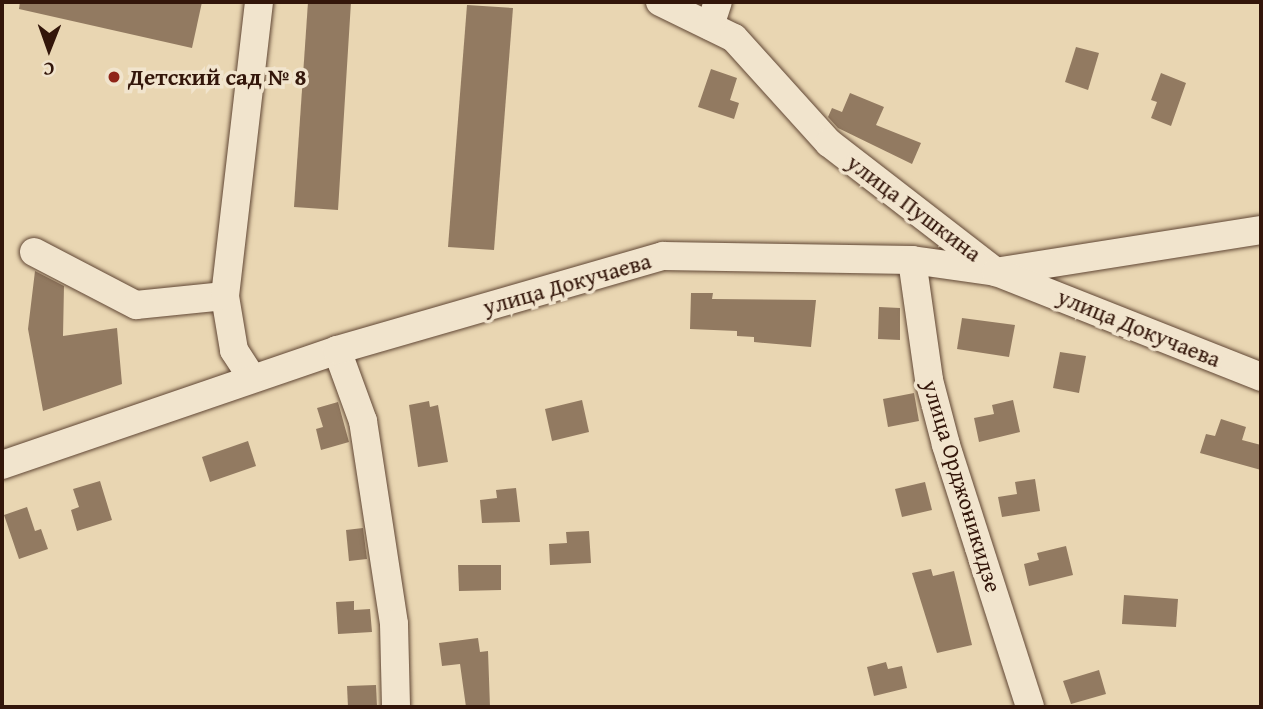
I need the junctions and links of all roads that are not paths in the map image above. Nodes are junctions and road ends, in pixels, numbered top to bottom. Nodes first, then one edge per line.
1 (259, 2) edge
2 (660, 2) edge
3 (714, 14) edge
4 (1261, 230) edge
5 (34, 252) dead end
6 (912, 260) junction
7 (996, 272) junction
8 (225, 296) junction
9 (337, 350) junction
10 (1261, 376) edge
11 (252, 378) junction
12 (2, 465) edge
13 (396, 707) edge
14 (1030, 707) edge

1 - 8 street
2 - 3 street, улица Пушкина
3 - 7 street, улица Пушкина
4 - 7 street, улица Пушкина
5 - 8 street
6 - 7 street, улица Докучаева
6 - 9 street, улица Докучаева
6 - 14 street, улица Орджоникидзе
7 - 10 street, улица Докучаева
8 - 11 street
9 - 11 street, улица Докучаева
9 - 13 street
11 - 12 street, улица Докучаева

